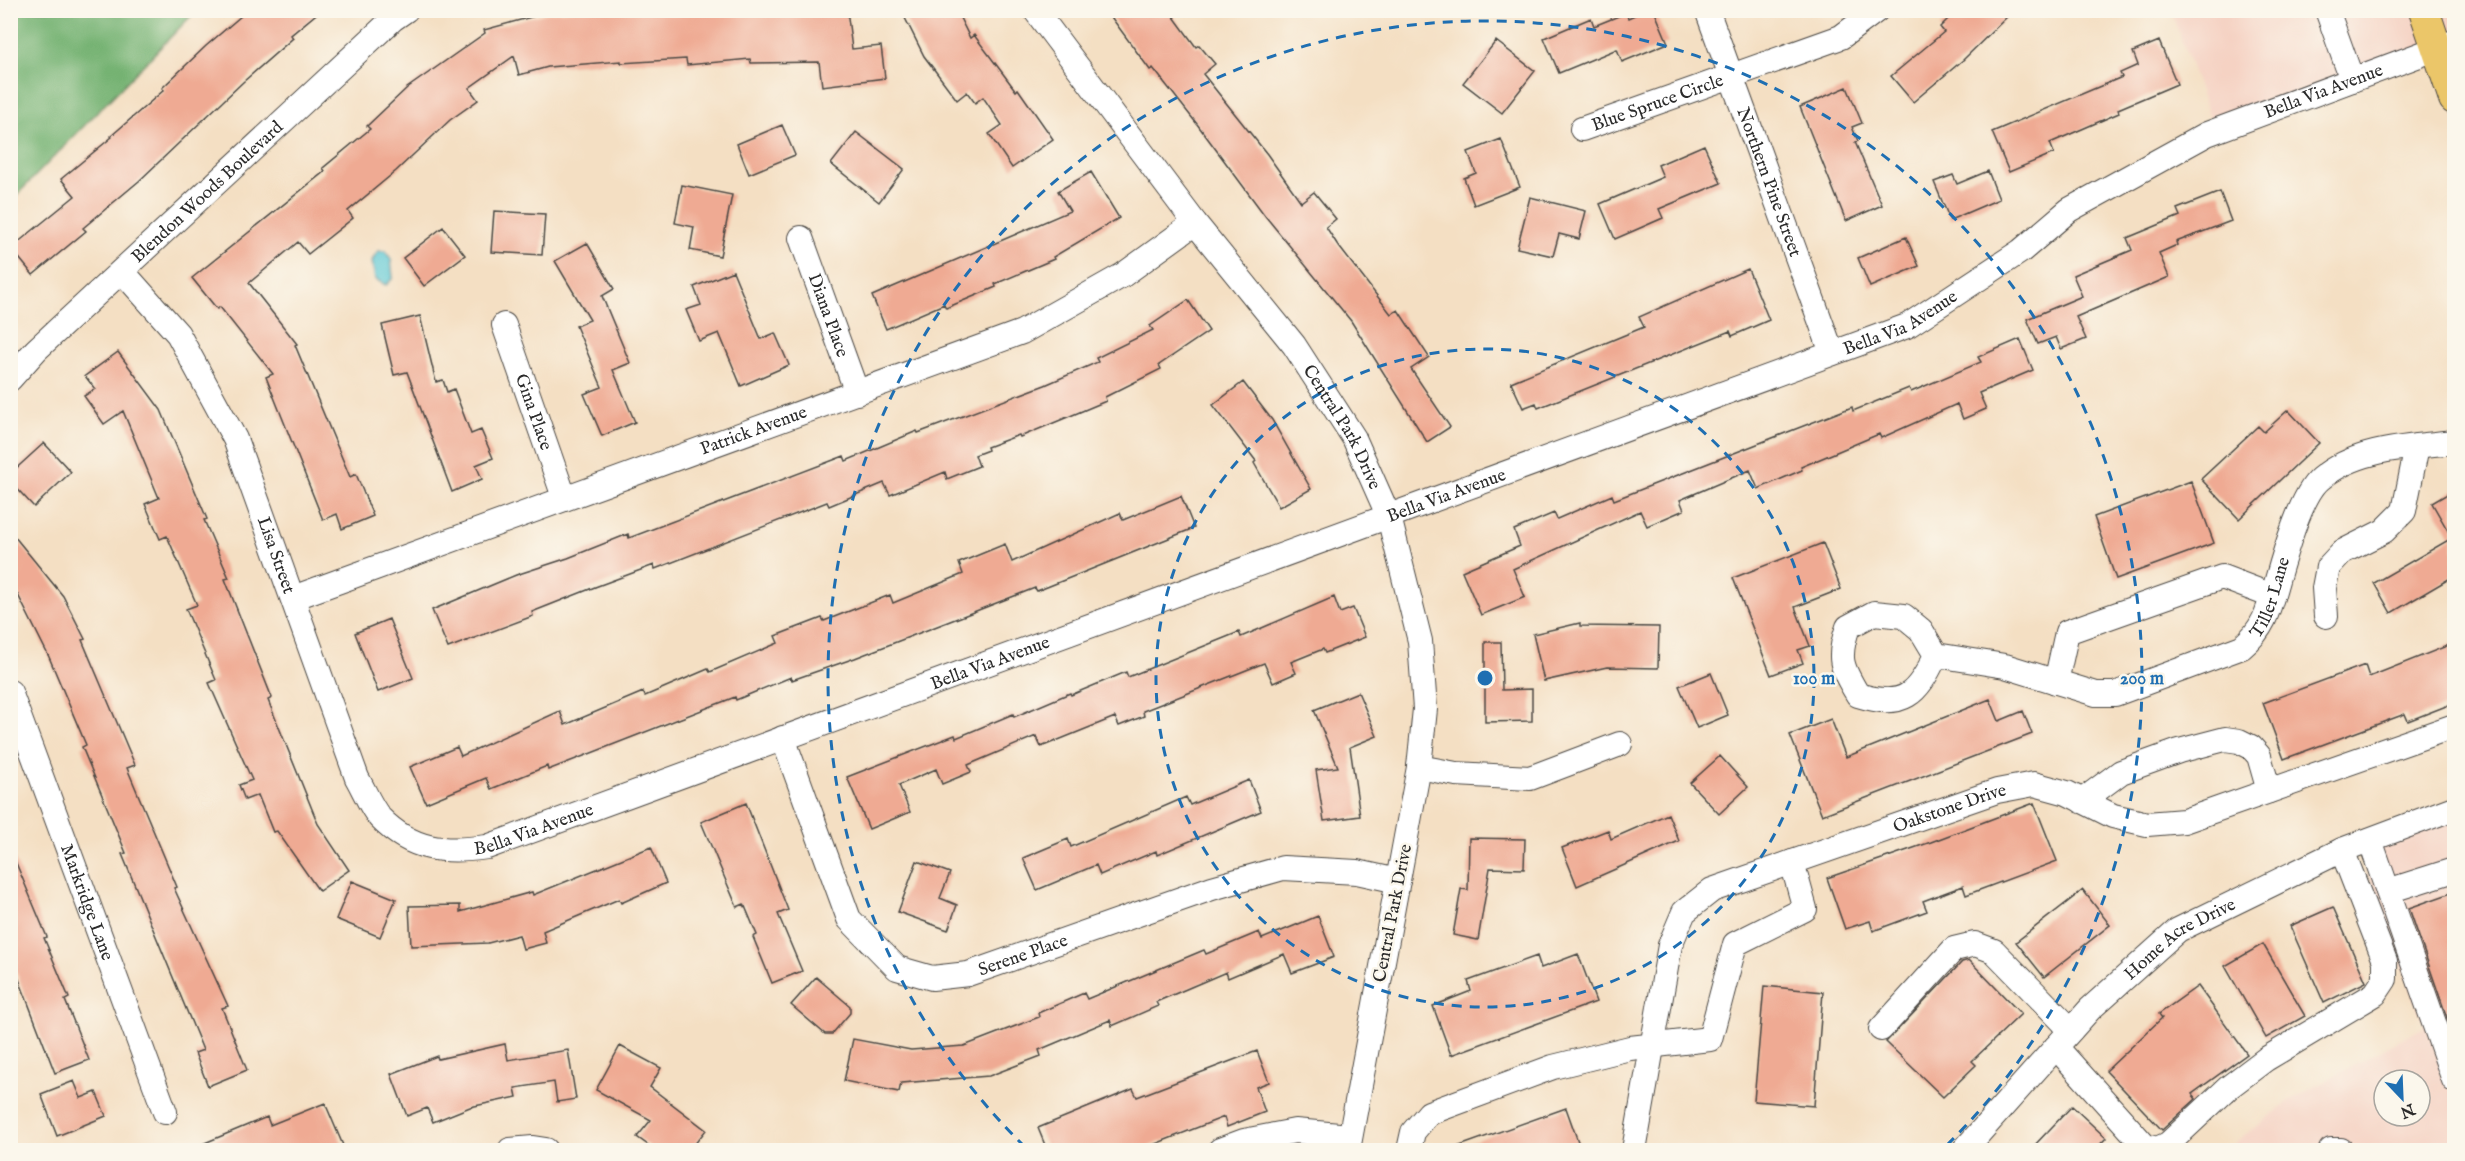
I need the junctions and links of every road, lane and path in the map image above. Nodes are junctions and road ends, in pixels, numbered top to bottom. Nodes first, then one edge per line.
1 (406, 10) edge
2 (1035, 10) edge
3 (1707, 10) edge
4 (1877, 10) edge
5 (2327, 10) edge
6 (2424, 10) edge
7 (2446, 45) edge
8 (1731, 77) junction
9 (2352, 80) junction
10 (2454, 99) edge
11 (1582, 129) dead end
12 (1195, 223) junction
13 (801, 238) dead end
14 (122, 271) junction
15 (504, 325) dead end
16 (1832, 353) junction
17 (10, 378) edge
18 (857, 393) junction
19 (2454, 442) edge
20 (2417, 446) junction
21 (564, 498) junction
22 (1389, 517) junction
23 (2272, 596) junction
24 (292, 598) junction
25 (2326, 616) dead end
26 (1936, 655) dead end
27 (2056, 682) junction
28 (10, 692) edge
29 (2454, 726) edge
30 (783, 738) junction
31 (1620, 744) dead end
32 (1419, 766) junction
33 (2270, 791) junction
34 (2082, 801) junction
35 (2454, 808) edge
36 (2370, 840) junction
37 (416, 844) joint
38 (2342, 850) junction
39 (1792, 862) junction
40 (2454, 870) edge
41 (1398, 881) junction
42 (2388, 891) junction
43 (1881, 1029) dead end
44 (2064, 1039) junction
45 (1653, 1044) junction
46 (2454, 1080) edge
47 (165, 1112) dead end
48 (1349, 1143) edge
49 (510, 1150) edge
50 (546, 1150) edge
51 (1220, 1150) edge
52 (1409, 1150) edge
53 (1634, 1150) edge
54 (1964, 1150) edge
55 (2331, 1150) edge
56 (2341, 1150) edge

1 - 14 street, Blendon Woods Boulevard
2 - 12 street, Central Park Drive
3 - 8 street, Northern Pine Street
4 - 8 street, Blue Spruce Circle
5 - 9 street
6 - 7 main road
7 - 9 street, Bella Via Avenue
7 - 10 main road
8 - 11 street, Blue Spruce Circle
8 - 16 street, Northern Pine Street
9 - 16 street, Bella Via Avenue
12 - 18 street, Patrick Avenue
12 - 22 street, Central Park Drive
13 - 18 street, Diana Place
14 - 17 street, Blendon Woods Boulevard
14 - 24 street, Lisa Street
15 - 21 street, Gina Place
16 - 22 street, Bella Via Avenue
18 - 21 street, Patrick Avenue
19 - 20 street, Tiller Lane
20 - 23 street, Tiller Lane
20 - 25 street
21 - 24 street, Patrick Avenue
22 - 30 street, Bella Via Avenue
22 - 32 street, Central Park Drive
23 - 27 street, Tiller Lane
23 - 27 street
24 - 37 street, Lisa Street
26 - 27 street, Tiller Lane
28 - 47 street, Markridge Lane
29 - 33 street, Oakstone Drive
30 - 37 street, Bella Via Avenue
30 - 41 street, Serene Place
31 - 32 street
32 - 41 street, Central Park Drive
33 - 34 street, Oakstone Drive
33 - 34 street
34 - 39 street, Oakstone Drive
35 - 36 street, Home Acre Drive
36 - 38 street, Home Acre Drive
36 - 42 street
38 - 44 street, Home Acre Drive
38 - 44 street
39 - 45 street, Oakstone Drive
39 - 45 street
40 - 42 street
41 - 48 street, Central Park Drive
42 - 46 street
43 - 44 street
44 - 54 street, Home Acre Drive
45 - 52 street
45 - 53 street, Oakstone Drive
48 - 51 street
49 - 50 street
55 - 56 street

